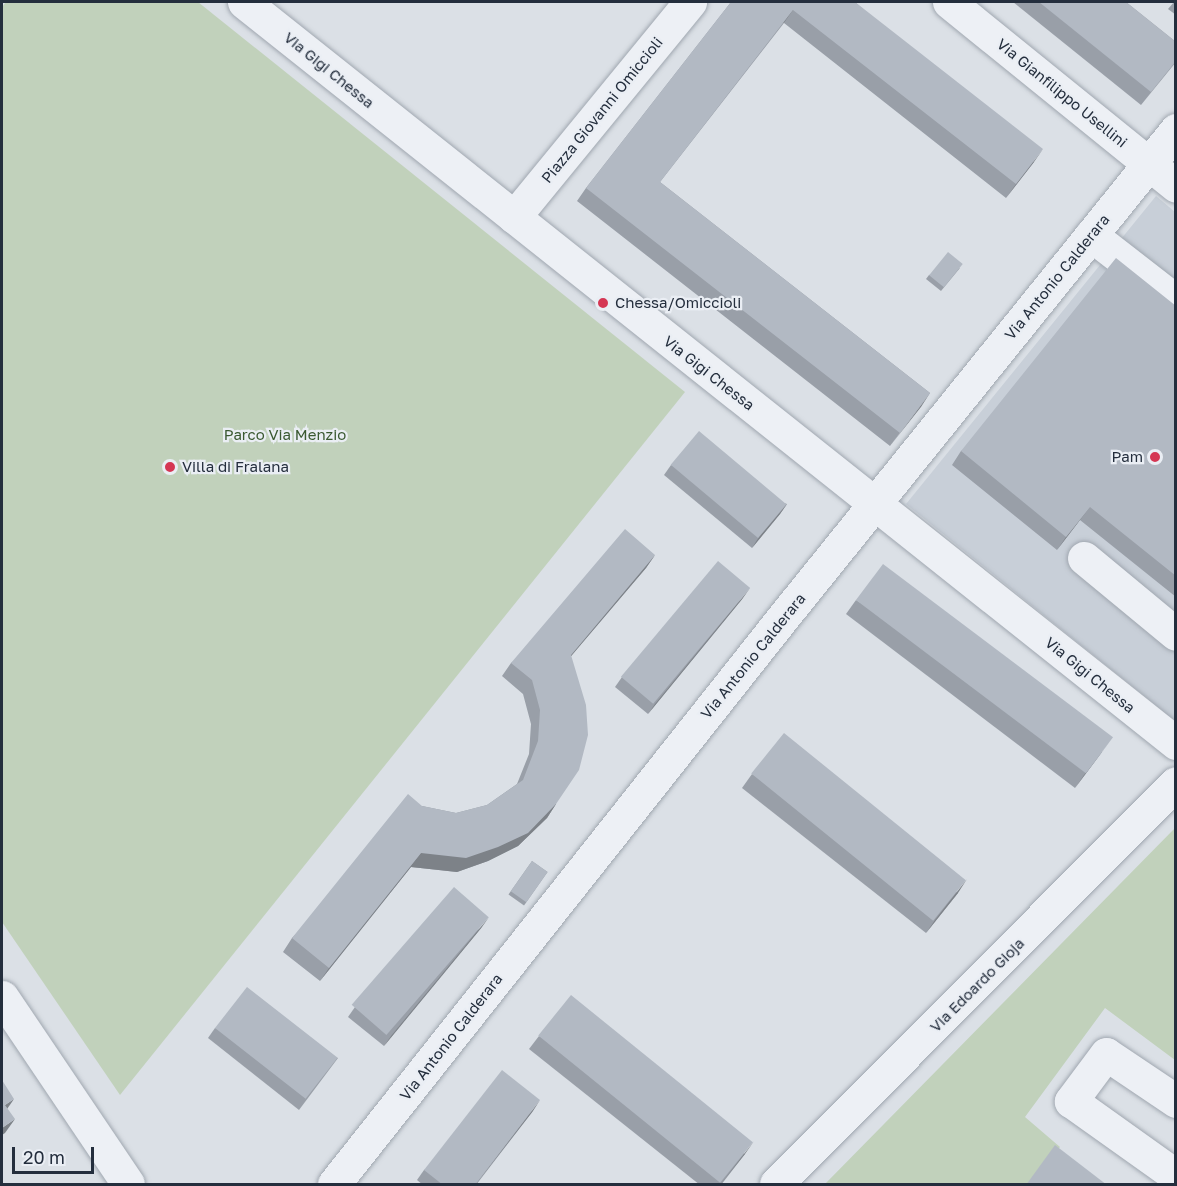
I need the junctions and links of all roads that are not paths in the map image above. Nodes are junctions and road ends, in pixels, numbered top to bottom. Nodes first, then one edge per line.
1 (247, 2) edge
2 (690, 2) edge
3 (949, 2) edge
4 (1176, 130) edge
5 (1149, 164) junction
6 (1176, 186) edge
7 (514, 218) junction
8 (1091, 235) junction
9 (1176, 300) edge
10 (876, 503) junction
11 (1084, 558) dead end
12 (1176, 634) edge
13 (1176, 743) edge
14 (1176, 783) edge
15 (2, 998) edge
16 (1176, 1101) edge
17 (1176, 1176) edge
18 (128, 1185) edge
19 (334, 1185) edge
20 (777, 1185) edge

1 - 7 street, Via Gigi Chessa
2 - 7 street, Piazza Giovanni Omiccioli
3 - 5 street, Via Gianfilippo Usellini
4 - 5 street, Via Antonio Calderara
5 - 6 street, Via Gianfilippo Usellini
5 - 8 street, Via Antonio Calderara
7 - 10 street, Via Gigi Chessa
8 - 9 street
8 - 10 street, Via Antonio Calderara
10 - 13 street, Via Gigi Chessa
10 - 19 street, Via Antonio Calderara
11 - 12 street
14 - 20 street, Via Edoardo Gioja
15 - 18 street
16 - 17 street

